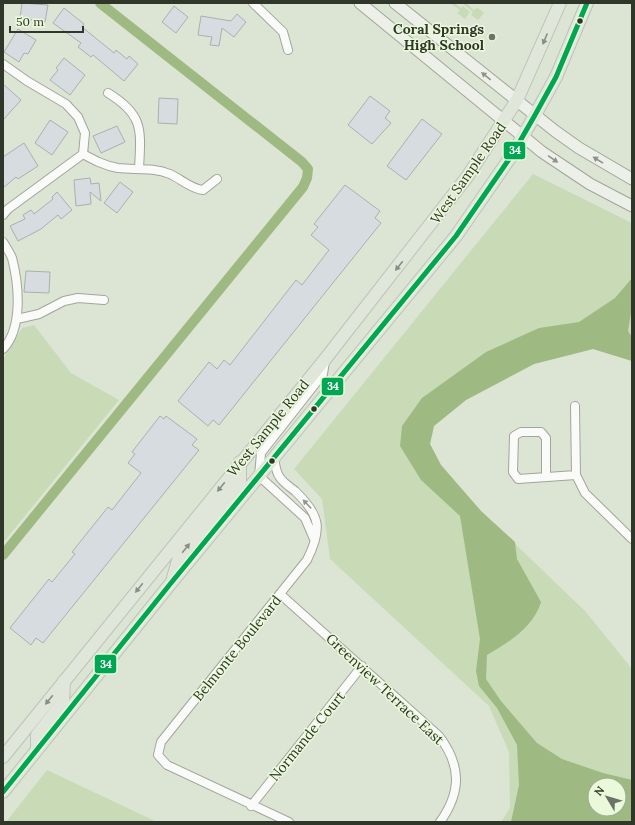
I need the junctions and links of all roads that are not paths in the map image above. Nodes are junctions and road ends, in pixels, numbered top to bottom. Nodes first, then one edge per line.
1 (253, 3) edge
2 (360, 3) edge
3 (395, 3) edge
4 (560, 3) edge
5 (587, 3) edge
6 (288, 50) dead end
7 (3, 64) edge
8 (108, 93) dead end
9 (517, 100) junction
10 (535, 115) junction
11 (504, 121) junction
12 (522, 136) junction
13 (83, 154) junction
14 (139, 169) junction
15 (217, 179) dead end
16 (632, 179) edge
17 (632, 206) edge
18 (3, 215) edge
19 (3, 242) edge
20 (104, 300) dead end
21 (17, 319) junction
22 (3, 349) edge
23 (326, 358) junction
24 (575, 406) dead end
25 (274, 458) junction
26 (240, 462) junction
27 (576, 475) junction
28 (259, 476) junction
29 (546, 477) junction
30 (314, 540) junction
31 (632, 540) edge
32 (171, 583) junction
33 (280, 594) junction
34 (362, 666) junction
35 (64, 681) junction
36 (38, 749) junction
37 (3, 757) edge
38 (3, 792) edge
39 (251, 806) junction
40 (289, 822) edge
41 (440, 822) edge

1 - 6 street
2 - 11 main road
9 -> 3 main road
4 -> 9 main road, West Sample Road
5 - 10 main road, West Sample Road
7 - 13 street
8 - 14 street
9 - 10 main road
9 - 11 main road, West Sample Road
10 - 12 main road, West Sample Road
16 -> 10 main road
11 - 12 main road
11 -> 23 main road, West Sample Road
12 -> 17 main road
12 - 25 main road, West Sample Road
13 - 14 street
13 - 18 street
14 - 15 street
19 - 21 street
20 - 21 street
21 - 22 street
23 - 26 main road, West Sample Road
23 - 28 street
24 - 27 street
25 - 28 main road, West Sample Road
30 -> 25 street, Belmonte Boulevard
32 -> 26 main road
26 -> 35 main road, West Sample Road
27 - 29 street
27 - 31 street
28 - 30 street
28 - 32 main road, West Sample Road
29 - 29 street
30 - 33 street, Belmonte Boulevard
32 - 36 main road, West Sample Road
33 - 34 street, Greenview Terrace East
33 - 39 street, Belmonte Boulevard
34 - 39 street, Normande Court
34 - 41 street, Greenview Terrace East
35 - 36 main road
35 -> 37 main road, West Sample Road
36 - 38 main road, West Sample Road
39 - 40 street

